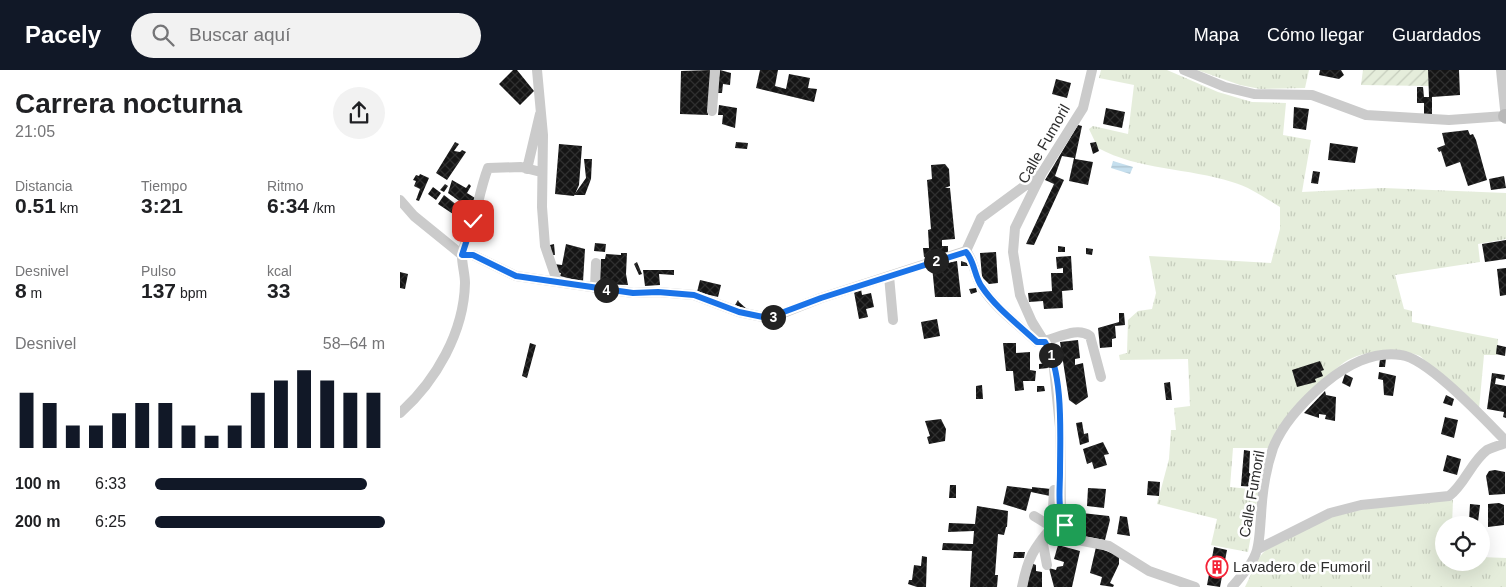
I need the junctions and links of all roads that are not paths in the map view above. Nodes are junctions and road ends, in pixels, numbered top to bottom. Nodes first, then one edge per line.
1 (537, 70) edge
2 (715, 70) edge
3 (1092, 70) edge
4 (1184, 70) edge
5 (1501, 70) edge
6 (542, 106) junction
7 (712, 111) dead end
8 (1506, 117) edge
9 (527, 169) junction
10 (541, 172) junction
11 (1042, 173) junction
12 (400, 200) edge
13 (966, 252) junction
14 (462, 255) junction
15 (596, 263) dead end
16 (889, 276) junction
17 (557, 281) junction
18 (595, 288) junction
19 (893, 320) dead end
20 (1045, 342) junction
21 (1100, 377) dead end
22 (400, 413) edge
23 (1506, 442) edge
24 (1060, 457) junction
25 (1034, 516) dead end
26 (1052, 527) junction
27 (1042, 539) junction
28 (1083, 541) junction
29 (1258, 549) junction
30 (1047, 565) dead end
31 (1022, 587) edge
32 (1195, 587) edge
33 (1232, 587) edge

1 - 6 street
2 - 7 street
3 - 11 street, Calle Fumoril
4 - 8 street
5 - 8 street
6 - 9 street
6 - 10 street
9 - 10 street
9 - 14 street
10 - 17 street
11 - 13 street
11 - 20 street, Calle Fumoril
12 - 14 street
13 - 16 street
13 - 20 street
14 - 17 street
14 - 22 street
15 - 18 street
16 - 18 street
16 - 19 street
17 - 18 street
20 - 21 street
20 - 24 street, Calle Fumoril
23 - 29 street, Calle Fumoril
23 - 29 street, Calle Fumoril
24 - 26 street, Calle Fumoril
24 - 28 street, Calle Fumoril
25 - 26 street
26 - 27 street
26 - 28 street
27 - 30 street
27 - 31 street
28 - 32 street
29 - 33 street, Calle Fumoril

